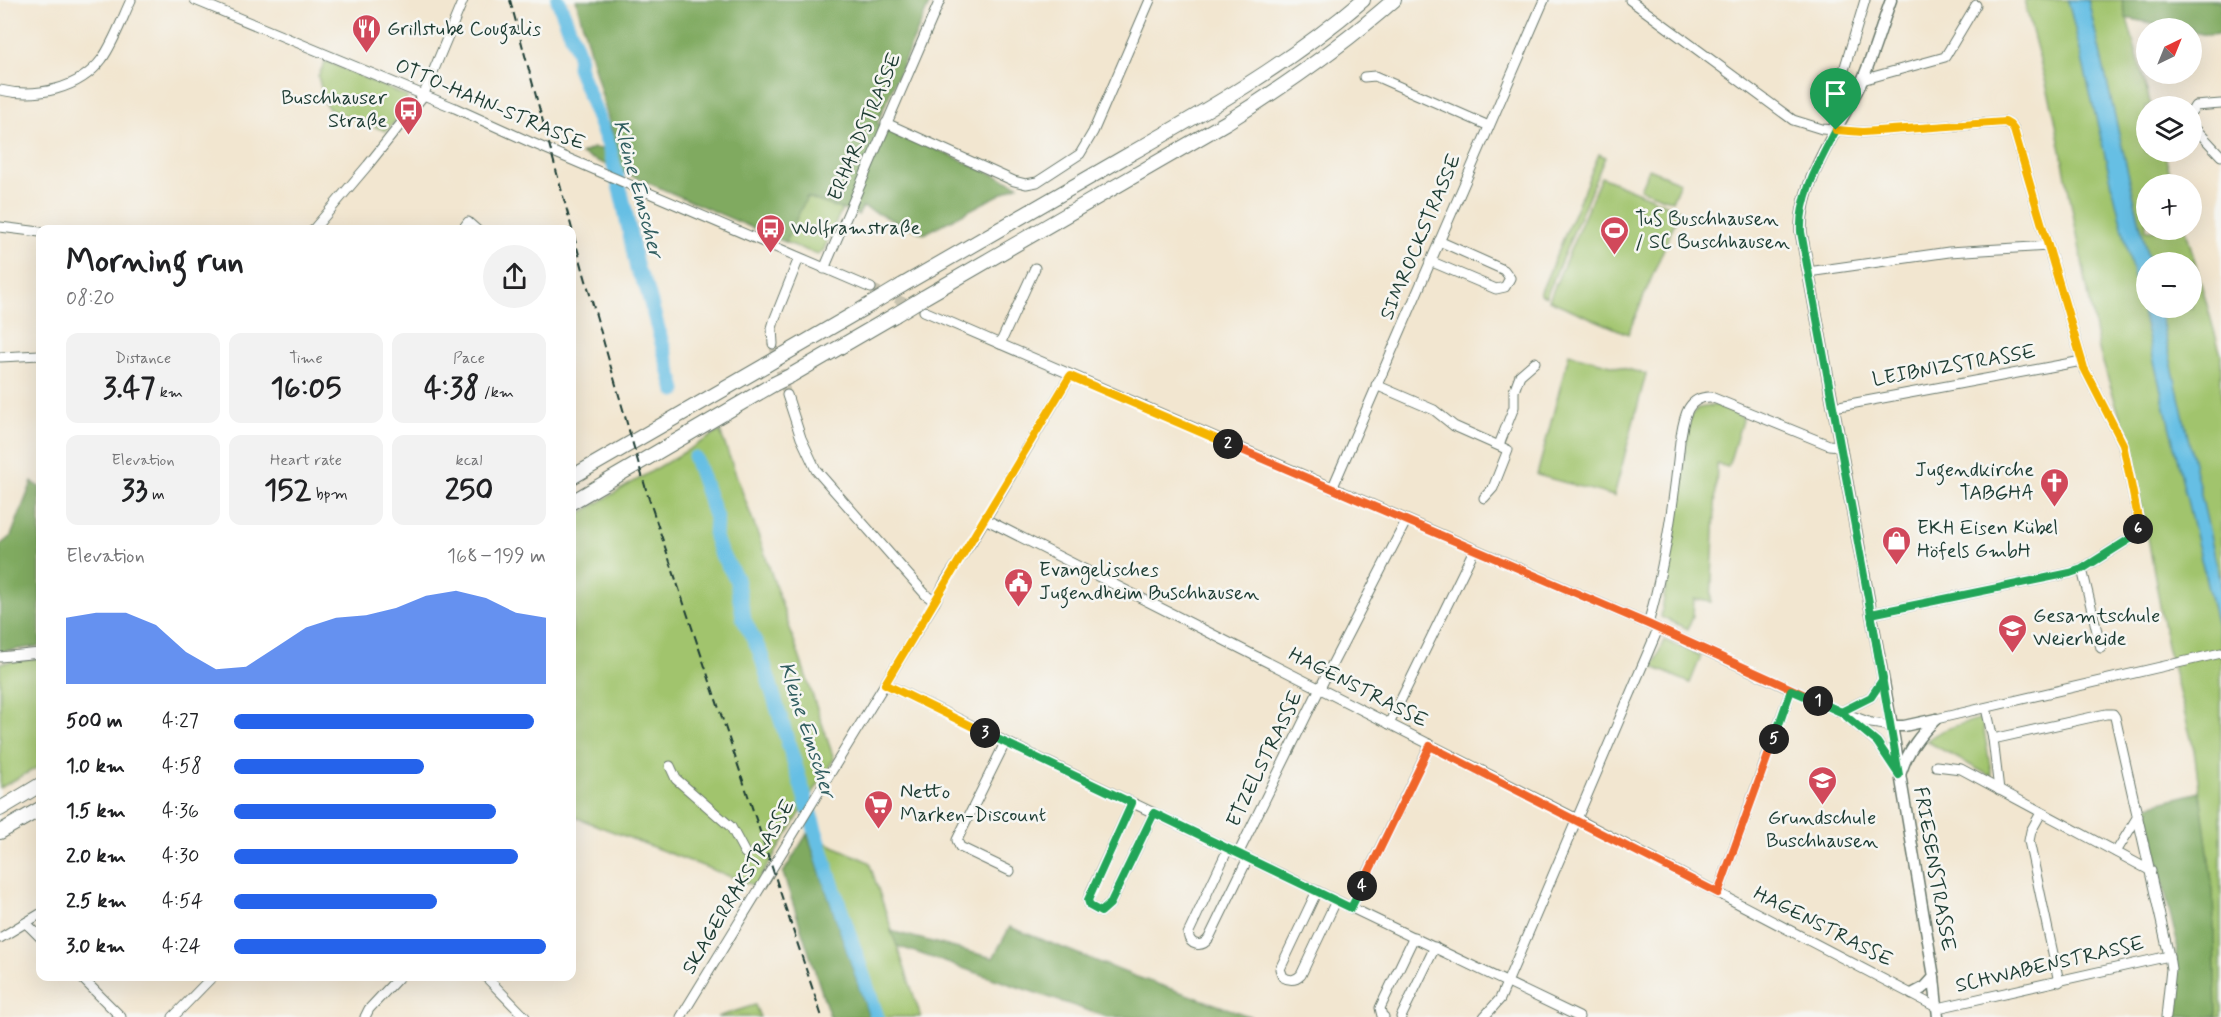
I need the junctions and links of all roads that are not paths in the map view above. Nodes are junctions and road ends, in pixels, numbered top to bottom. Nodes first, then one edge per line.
1 (130, 0) edge
2 (195, 0) edge
3 (463, 0) edge
4 (940, 0) edge
5 (1150, 0) edge
6 (1363, 0) edge
7 (1394, 0) edge
8 (1544, 0) edge
9 (1630, 0) edge
10 (1865, 0) edge
11 (1892, 0) edge
12 (1976, 5) dead end
13 (1365, 77) dead end
14 (1862, 81) junction
15 (0, 90) edge
16 (423, 96) junction
17 (2221, 104) edge
18 (2202, 107) edge
19 (886, 123) junction
20 (1489, 126) junction
21 (1836, 130) junction
22 (2202, 136) edge
23 (2221, 156) edge
24 (317, 225) edge
25 (0, 226) edge
26 (36, 231) edge
27 (1439, 241) junction
28 (2048, 246) junction
29 (800, 258) junction
30 (1430, 261) junction
31 (1035, 268) dead end
32 (824, 269) junction
33 (1808, 272) junction
34 (871, 288) tunnel mouth
35 (924, 305) junction
36 (773, 344) tunnel mouth
37 (1000, 344) junction
38 (36, 355) edge
39 (0, 357) edge
40 (2082, 361) junction
41 (1535, 362) dead end
42 (1070, 376) junction
43 (1376, 385) junction
44 (787, 395) tunnel mouth
45 (1833, 407) junction
46 (1840, 446) junction
47 (1503, 448) junction
48 (576, 475) edge
49 (1332, 489) junction
50 (1484, 498) dead end
51 (576, 500) edge
52 (985, 519) junction
53 (1406, 520) junction
54 (1474, 550) junction
55 (2082, 569) junction
56 (935, 602) junction
57 (1871, 614) junction
58 (1648, 624) junction
59 (1658, 629) junction
60 (2100, 648) dead end
61 (36, 653) edge
62 (2221, 653) edge
63 (0, 657) edge
64 (1883, 679) junction
65 (885, 684) junction
66 (1320, 688) junction
67 (1791, 690) junction
68 (1986, 708) junction
69 (1841, 712) junction
70 (1936, 719) junction
71 (1389, 724) junction
72 (1892, 726) junction
73 (1993, 739) junction
74 (1005, 743) junction
75 (1430, 746) junction
76 (670, 766) dead end
77 (1936, 766) dead end
78 (1899, 775) junction
79 (36, 787) edge
80 (1999, 790) junction
81 (1132, 803) junction
82 (0, 808) edge
83 (36, 811) edge
84 (1154, 813) junction
85 (2041, 813) junction
86 (2138, 816) junction
87 (1577, 819) junction
88 (0, 832) edge
89 (1228, 849) junction
90 (2116, 852) junction
91 (745, 853) dead end
92 (1238, 854) junction
93 (1248, 858) junction
94 (1010, 871) dead end
95 (2151, 871) junction
96 (1317, 891) junction
97 (1718, 893) junction
98 (1336, 900) junction
99 (1351, 908) junction
100 (36, 917) edge
101 (26, 923) junction
102 (36, 933) edge
103 (1414, 937) junction
104 (0, 938) edge
105 (1435, 947) junction
106 (2169, 956) junction
107 (1934, 977) junction
108 (85, 981) edge
109 (208, 981) edge
110 (395, 981) edge
111 (489, 981) edge
112 (1507, 982) junction
113 (2059, 982) junction
114 (1912, 994) junction
115 (1938, 1012) edge
116 (121, 1017) edge
117 (173, 1017) edge
118 (365, 1017) edge
119 (525, 1017) edge
120 (681, 1017) edge
121 (1384, 1017) edge
122 (1401, 1017) edge
123 (1484, 1017) edge
124 (1579, 1017) edge
125 (2166, 1017) edge

1 - 15 street
2 - 16 street, OTTO-HAHN-STRASSE
3 - 16 street
4 - 19 street, ERHARDSTRASSE
5 - 19 street
6 - 48 highway, bridge
7 - 35 highway
8 - 20 street, SIMROCKSTRASSE
9 - 21 street
10 - 21 street, FRIESENSTRASSE
11 - 14 main road, FRIESENSTRASSE
12 - 14 street
13 - 20 street
14 - 21 main road, FRIESENSTRASSE
16 - 24 street
16 - 29 street, OTTO-HAHN-STRASSE
17 - 18 street
19 - 32 street, ERHARDSTRASSE
20 - 27 street, SIMROCKSTRASSE
21 - 28 street
21 - 33 main road, FRIESENSTRASSE
22 - 23 street
25 - 26 street
27 - 30 street, SIMROCKSTRASSE
27 - 30 street
28 - 33 street
28 - 40 street
29 - 32 street, OTTO-HAHN-STRASSE
29 - 36 street
30 - 43 street, SIMROCKSTRASSE
31 - 37 street
32 - 34 street, OTTO-HAHN-STRASSE
33 - 45 main road, FRIESENSTRASSE
35 - 37 street
35 - 51 highway, bridge
37 - 42 street
38 - 39 street
40 - 45 street, LEIBNIZSTRASSE
40 - 55 street
41 - 47 street
42 - 49 street
42 - 52 street, SKAGERRAKSTRASSE
43 - 47 street
43 - 49 street, SIMROCKSTRASSE
44 - 56 street
45 - 46 main road, FRIESENSTRASSE
46 - 57 main road, FRIESENSTRASSE
46 - 58 street
47 - 50 street
49 - 53 street
52 - 56 street, SKAGERRAKSTRASSE
52 - 66 street, HAGENSTRASSE
53 - 54 street
53 - 66 street, ETZELSTRASSE
54 - 58 street
54 - 71 street
55 - 57 street
55 - 60 street
56 - 65 street, SKAGERRAKSTRASSE
57 - 64 main road, FRIESENSTRASSE
58 - 59 street
59 - 67 street
59 - 87 street
61 - 63 street
62 - 68 street
64 - 69 street
64 - 72 main road, FRIESENSTRASSE
65 - 74 street
65 - 120 street, SKAGERRAKSTRASSE
66 - 71 street, HAGENSTRASSE
66 - 92 street, ETZELSTRASSE
67 - 69 street
67 - 97 street
68 - 70 street
68 - 73 street
69 - 72 street
69 - 78 street
70 - 72 main road
70 - 78 main road
71 - 75 street, HAGENSTRASSE
72 - 78 main road, FRIESENSTRASSE
73 - 80 street
73 - 86 street
74 - 81 street
74 - 94 street
75 - 87 street, HAGENSTRASSE
75 - 99 street
76 - 91 street
77 - 80 street
78 - 107 main road, FRIESENSTRASSE
79 - 82 highway
80 - 85 street
81 - 84 street
81 - 84 street
83 - 88 highway
84 - 89 street
85 - 90 street
85 - 113 street
86 - 90 street
86 - 95 street
87 - 97 street, HAGENSTRASSE
87 - 112 street
89 - 92 street
89 - 93 street
90 - 95 street
92 - 93 street
93 - 96 street
95 - 106 street
96 - 98 street
96 - 98 street
97 - 114 street, HAGENSTRASSE
98 - 99 street
99 - 103 street
100 - 101 street
101 - 102 street
101 - 104 street
103 - 105 street
103 - 121 street
105 - 112 street
105 - 122 street
106 - 113 street, SCHWABENSTRASSE
106 - 125 street
107 - 114 main road
107 - 115 main road, FRIESENSTRASSE
108 - 116 street
109 - 117 street
110 - 118 street
111 - 119 street
112 - 123 street
112 - 124 street
113 - 115 street, SCHWABENSTRASSE
114 - 115 street, HAGENSTRASSE

